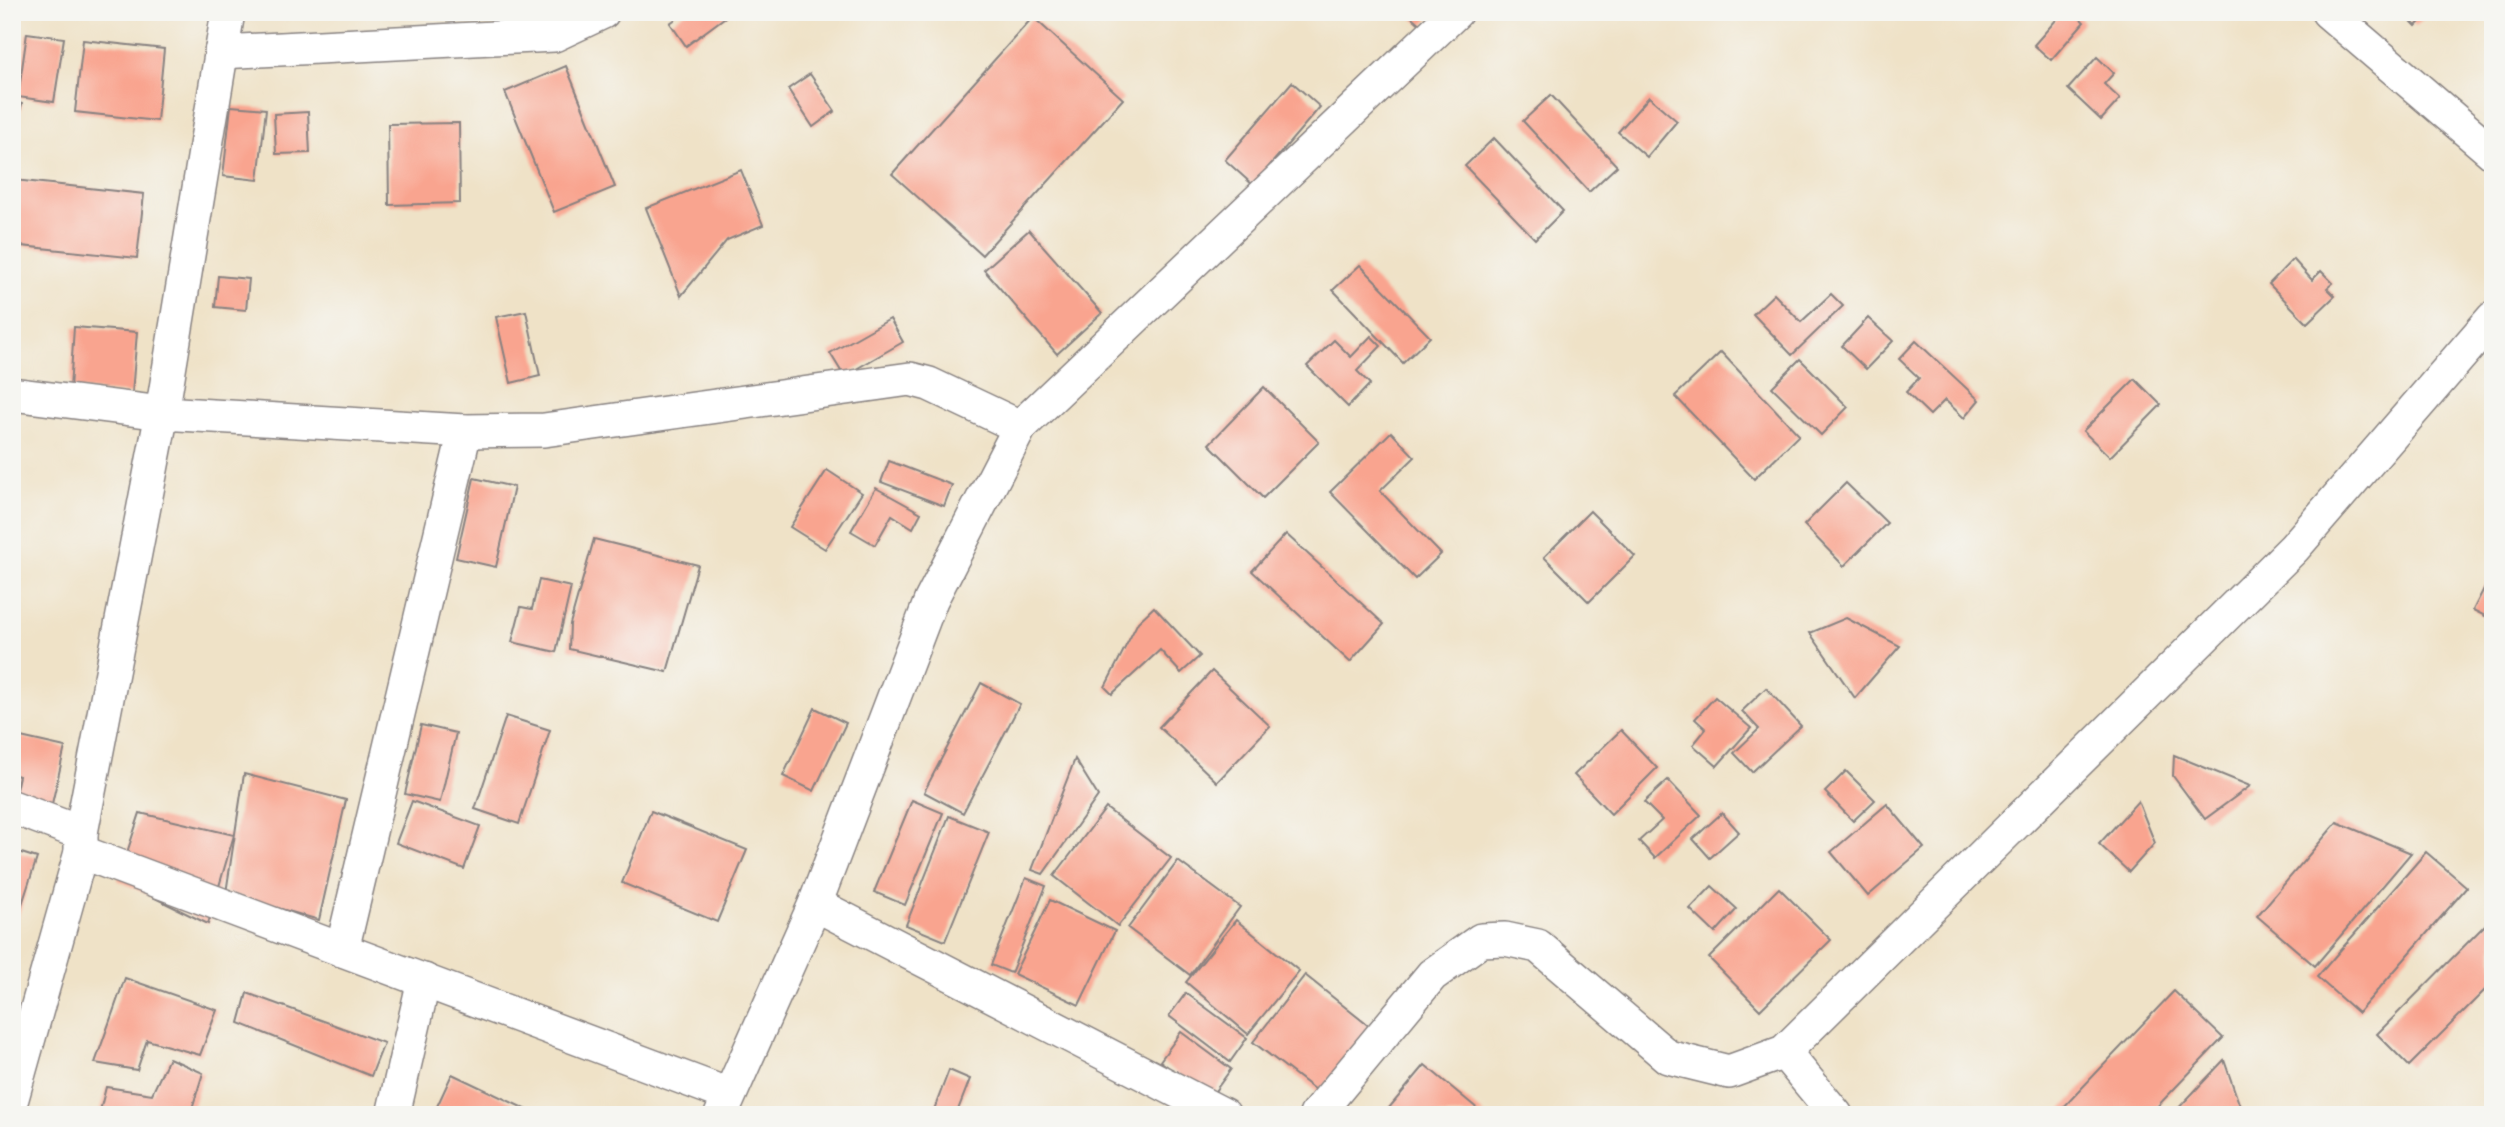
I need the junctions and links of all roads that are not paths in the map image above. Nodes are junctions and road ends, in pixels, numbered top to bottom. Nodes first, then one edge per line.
1 (228, 12) edge
2 (603, 12) edge
3 (1456, 12) edge
4 (2328, 12) edge
5 (556, 24) edge
6 (221, 52) junction
7 (2493, 153) edge
8 (2493, 318) edge
9 (12, 394) edge
10 (162, 413) junction
11 (1020, 427) junction
12 (465, 431) junction
13 (12, 807) edge
14 (81, 842) junction
15 (815, 904) junction
16 (342, 950) junction
17 (424, 980) junction
18 (1784, 1052) junction
19 (12, 1098) edge
20 (725, 1105) edge
21 (393, 1115) edge
22 (1224, 1115) edge
23 (1316, 1115) edge
24 (1836, 1115) edge

1 - 6 street
2 - 5 street
3 - 11 street
4 - 7 street
5 - 6 street
6 - 10 street
8 - 18 street
9 - 10 street
10 - 12 street
10 - 14 street
11 - 12 street
11 - 15 street
12 - 16 street
13 - 14 street
14 - 16 street
14 - 19 street
15 - 20 street
15 - 22 street
16 - 17 street
17 - 20 street
17 - 21 street
18 - 23 street
18 - 24 street

